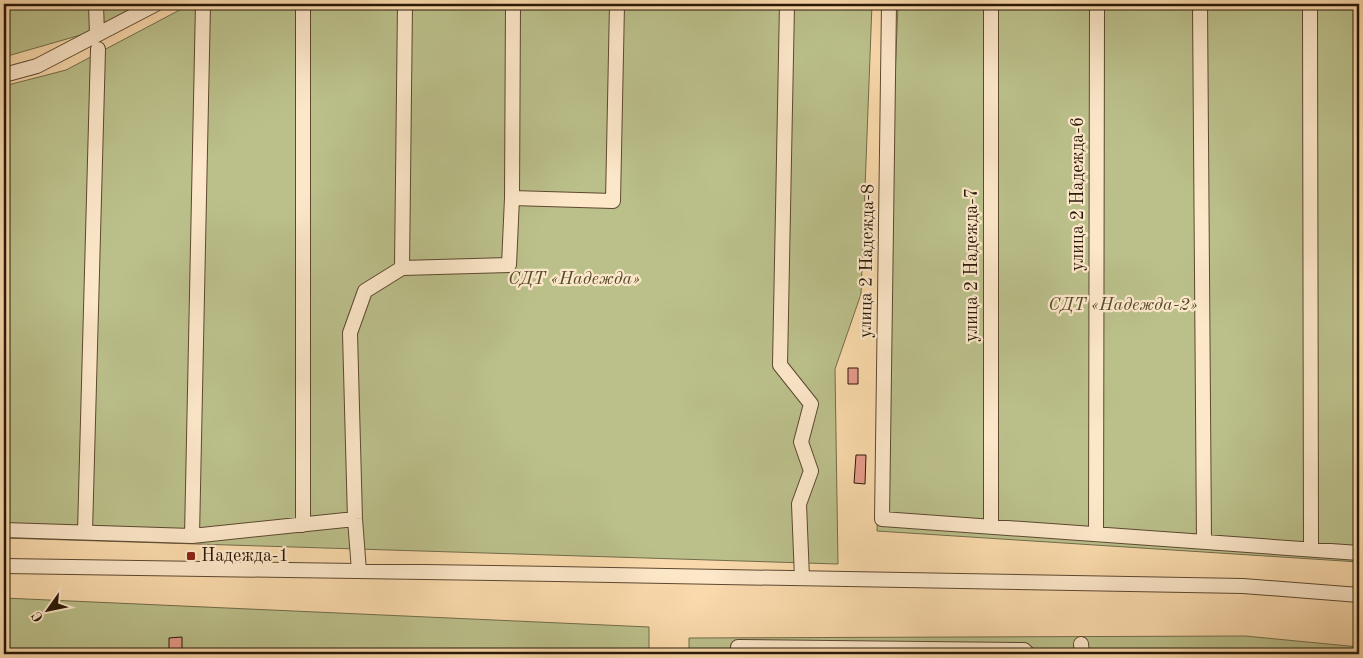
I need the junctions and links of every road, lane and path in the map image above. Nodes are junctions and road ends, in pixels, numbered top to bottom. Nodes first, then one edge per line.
1 (96, 4) edge
2 (156, 4) edge
3 (203, 4) edge
4 (303, 4) edge
5 (405, 4) edge
6 (513, 4) edge
7 (617, 4) edge
8 (787, 4) edge
9 (889, 4) edge
10 (991, 4) edge
11 (1097, 4) edge
12 (1200, 4) edge
13 (1310, 4) edge
14 (97, 35) junction
15 (98, 49) dead end
16 (4, 75) edge
17 (512, 198) junction
18 (402, 268) junction
19 (354, 519) junction
20 (303, 525) junction
21 (991, 526) junction
22 (4, 530) edge
23 (85, 532) junction
24 (1096, 534) junction
25 (192, 536) junction
26 (1204, 542) junction
27 (1312, 549) junction
28 (1359, 552) edge
29 (4, 566) edge
30 (359, 572) junction
31 (802, 578) junction
32 (1359, 595) edge
33 (838, 651) edge
34 (932, 652) edge
35 (738, 654) edge
36 (1028, 654) edge

1 - 14 street
2 - 14 street
3 - 25 street
4 - 20 street
5 - 18 street
6 - 17 street
7 - 17 street
8 - 31 street
9 - 21 street, улица 2 Надежда-8
10 - 21 street, улица 2 Надежда-7
11 - 24 street, улица 2 Надежда-6
12 - 26 street
13 - 27 street
14 - 16 street
15 - 23 street
17 - 18 street
18 - 19 street
19 - 20 street
19 - 30 street
20 - 25 street
21 - 24 street
22 - 23 street
23 - 25 street
24 - 26 street
26 - 27 street
27 - 28 street
29 - 30 street
30 - 31 street
31 - 32 street
33 - 34 street
33 - 35 street
34 - 36 street

